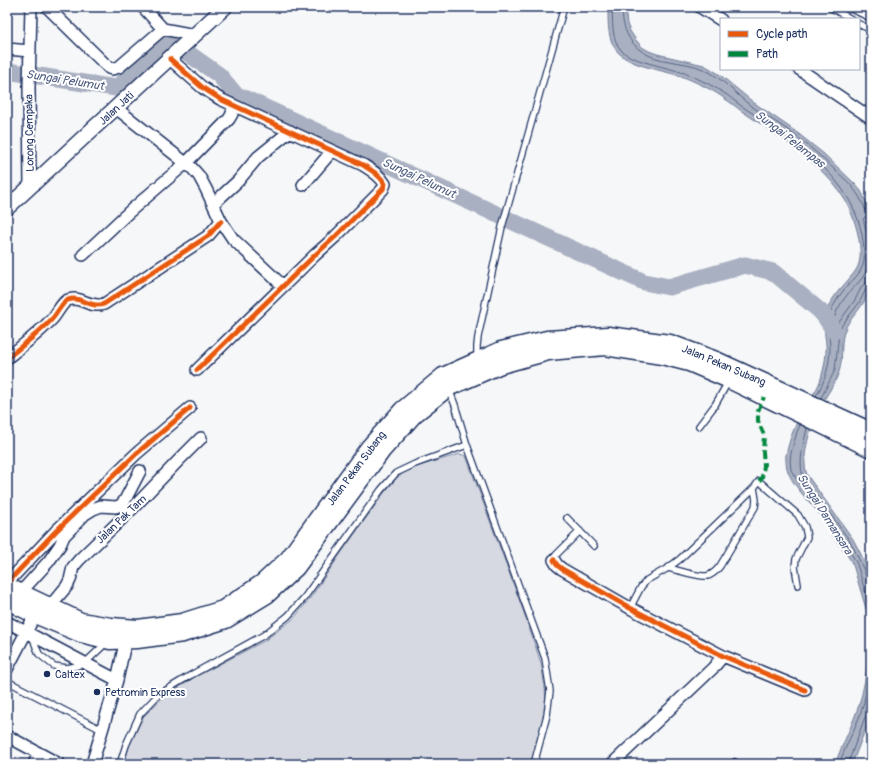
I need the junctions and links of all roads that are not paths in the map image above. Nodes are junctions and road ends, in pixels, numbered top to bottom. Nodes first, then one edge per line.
1 (31, 7) edge
2 (47, 7) edge
3 (143, 7) edge
4 (564, 7) edge
5 (700, 7) edge
6 (830, 7) edge
7 (854, 7) edge
8 (223, 8) edge
9 (871, 15) edge
10 (849, 18) edge
11 (720, 19) edge
12 (860, 24) edge
13 (163, 29) junction
14 (871, 30) edge
15 (195, 36) junction
16 (7, 49) edge
17 (30, 50) junction
18 (171, 57) junction
19 (800, 70) edge
20 (233, 105) junction
21 (116, 108) junction
22 (871, 118) edge
23 (290, 131) junction
24 (332, 151) junction
25 (186, 163) junction
26 (303, 185) dead end
27 (30, 188) junction
28 (213, 204) junction
29 (7, 208) edge
30 (221, 221) junction
31 (83, 255) dead end
32 (283, 286) junction
33 (7, 358) edge
34 (477, 360) junction
35 (197, 370) dead end
36 (730, 380) junction
37 (448, 388) junction
38 (789, 401) junction
39 (190, 408) dead end
40 (841, 417) junction
41 (699, 426) dead end
42 (871, 427) edge
43 (871, 431) edge
44 (201, 438) dead end
45 (467, 445) junction
46 (871, 449) edge
47 (140, 471) dead end
48 (754, 488) junction
49 (567, 518) dead end
50 (580, 531) junction
51 (594, 546) dead end
52 (554, 560) joint
53 (668, 568) junction
54 (798, 585) dead end
55 (12, 587) edge
56 (7, 601) edge
57 (50, 606) junction
58 (630, 608) junction
59 (35, 615) junction
60 (7, 622) edge
61 (30, 634) junction
62 (126, 639) junction
63 (110, 641) junction
64 (723, 656) junction
65 (85, 663) junction
66 (7, 669) edge
67 (117, 680) junction
68 (7, 681) edge
69 (805, 690) dead end
70 (102, 730) junction
71 (7, 736) edge
72 (39, 753) junction
73 (34, 764) edge
74 (59, 764) edge
75 (92, 764) edge
76 (120, 764) edge
77 (534, 764) edge
78 (612, 764) edge

1 - 17 street, Lorong Cempaka
2 - 13 street
3 - 13 street
4 - 34 lane
5 - 11 street
6 - 10 lane
7 - 9 street
8 - 15 street, Jalan Jati
12 - 14 lane
13 - 15 street
15 - 18 street, Jalan Jati
16 - 17 street
17 - 27 street, Lorong Cempaka
18 - 20 street
18 - 21 street, Jalan Jati
19 - 22 street
20 - 23 street
20 - 25 street
21 - 25 street
21 - 27 street, Jalan Jati
23 - 24 street
23 - 28 street
24 - 26 street
24 - 32 street
25 - 28 street
25 - 31 street
27 - 29 street, Jalan Jati
28 - 30 street
30 - 32 street
30 - 33 street
32 - 35 street
34 - 38 main road, Jalan Pekan Subang
34 - 57 main road, Jalan Pekan Subang
36 - 37 main road, Jalan Pekan Subang
36 - 38 main road, Jalan Pekan Subang
36 - 41 lane
37 - 45 lane
37 - 62 main road, Jalan Pekan Subang
38 - 40 main road, Jalan Pekan Subang
38 - 46 main road, Jalan Pekan Subang
39 - 55 street
40 - 42 main road
40 - 43 main road
44 - 57 street, Jalan Pak Tam
45 - 76 lane
45 - 77 lane
47 - 55 street
48 - 53 lane
48 - 53 lane
48 - 54 lane
49 - 50 lane
50 - 51 lane
50 - 52 lane
52 - 58 street
53 - 58 lane
55 - 57 main road, Jalan Pekan Subang
56 - 59 main road, Jalan Pekan Subang
58 - 64 street
59 - 61 street
59 - 63 main road, Jalan Pekan Subang
60 - 61 street
61 - 65 street
61 - 65 lane
61 - 66 street
62 - 63 main road, Jalan Pekan Subang
62 - 67 street
63 - 65 lane
64 - 69 street
64 - 78 street
65 - 67 street
67 - 70 street
68 - 70 lane
70 - 75 street
71 - 72 street
72 - 73 street
72 - 74 street

